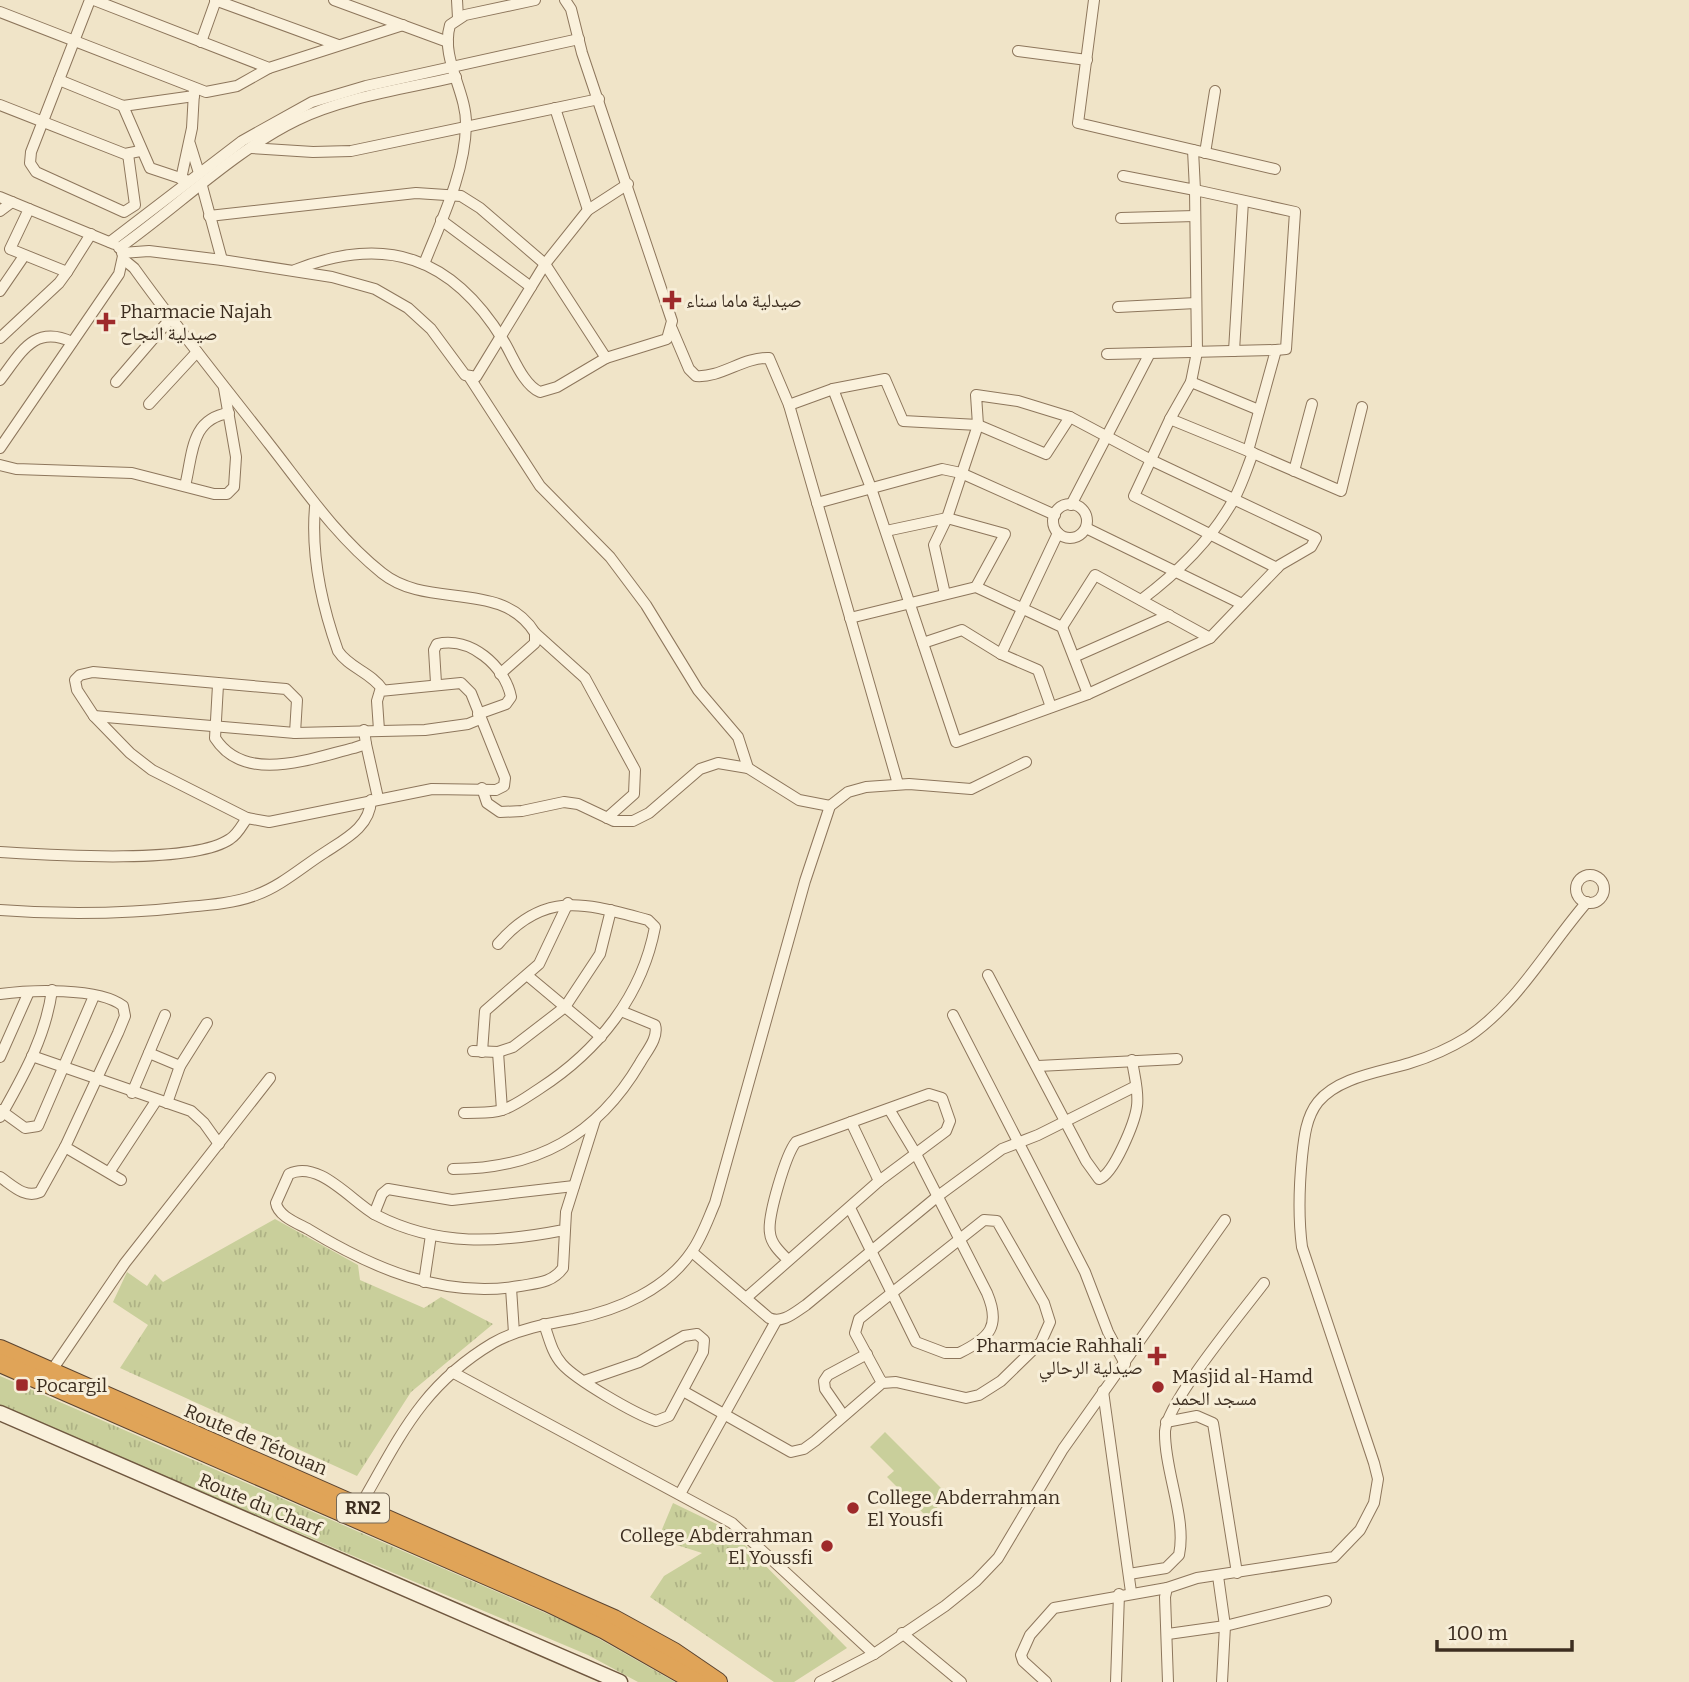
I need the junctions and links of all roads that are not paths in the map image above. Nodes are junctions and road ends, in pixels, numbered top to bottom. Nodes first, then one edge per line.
1 (92, 0) edge
2 (216, 0) edge
3 (457, 0) edge
4 (535, 0) edge
5 (565, 0) edge
6 (1094, 0) edge
7 (340, 1) edge
8 (504, 3) edge
9 (0, 12) edge
10 (458, 18) junction
11 (403, 25) junction
12 (75, 39) junction
13 (579, 39) junction
14 (448, 41) junction
15 (201, 42) junction
16 (338, 45) junction
17 (1018, 51) dead end
18 (1087, 60) junction
19 (269, 68) junction
20 (455, 72) junction
21 (59, 80) junction
22 (1215, 91) dead end
23 (194, 92) junction
24 (599, 99) junction
25 (0, 105) edge
26 (123, 106) junction
27 (555, 108) junction
28 (43, 121) junction
29 (466, 127) junction
30 (190, 144) junction
31 (251, 148) junction
32 (1193, 150) junction
33 (141, 151) junction
34 (1205, 153) junction
35 (128, 154) junction
36 (1275, 169) dead end
37 (199, 173) junction
38 (1122, 176) dead end
39 (185, 180) junction
40 (628, 184) junction
41 (202, 186) junction
42 (1195, 190) junction
43 (452, 194) junction
44 (0, 197) edge
45 (1243, 201) junction
46 (12, 202) junction
47 (29, 209) junction
48 (588, 210) junction
49 (0, 211) edge
50 (1195, 215) junction
51 (209, 216) junction
52 (1121, 218) dead end
53 (441, 220) junction
54 (91, 234) junction
55 (5, 248) edge
56 (119, 250) junction
57 (24, 256) junction
58 (222, 260) junction
59 (424, 264) junction
60 (545, 264) junction
61 (293, 271) junction
62 (67, 272) junction
63 (531, 287) junction
64 (0, 291) edge
65 (1196, 303) junction
66 (1118, 307) dead end
67 (171, 318) junction
68 (672, 329) junction
69 (0, 338) edge
70 (502, 338) junction
71 (72, 342) junction
72 (1276, 350) junction
73 (1234, 351) junction
74 (197, 352) junction
75 (1197, 352) junction
76 (1150, 353) junction
77 (1107, 354) dead end
78 (606, 358) junction
79 (470, 378) junction
80 (0, 380) edge
81 (116, 382) dead end
82 (1191, 382) junction
83 (223, 384) junction
84 (833, 389) junction
85 (149, 404) dead end
86 (1312, 404) dead end
87 (789, 405) junction
88 (1362, 407) dead end
89 (1259, 410) junction
90 (229, 413) junction
91 (1070, 417) junction
92 (1170, 419) junction
93 (978, 425) junction
94 (1108, 437) junction
95 (0, 449) edge
96 (1250, 452) junction
97 (1153, 461) junction
98 (0, 465) edge
99 (1294, 471) junction
100 (961, 473) junction
101 (185, 486) junction
102 (872, 488) junction
103 (1234, 499) junction
104 (817, 503) junction
105 (1071, 505) junction
106 (315, 507) junction
107 (1055, 514) junction
108 (947, 518) junction
109 (1086, 528) junction
110 (886, 531) junction
111 (1209, 532) junction
112 (1058, 533) junction
113 (1278, 568) junction
114 (1179, 572) junction
115 (976, 587) junction
116 (945, 594) junction
117 (1141, 600) junction
118 (909, 603) junction
119 (1242, 604) junction
120 (1024, 609) junction
121 (1169, 615) junction
122 (850, 618) junction
123 (1062, 627) junction
124 (535, 633) junction
125 (1210, 638) junction
126 (923, 643) junction
127 (1001, 654) junction
128 (1074, 657) junction
129 (500, 674) junction
130 (436, 683) junction
131 (218, 685) junction
132 (383, 690) junction
133 (1087, 694) junction
134 (1051, 707) junction
135 (94, 716) junction
136 (479, 716) junction
137 (214, 727) junction
138 (364, 730) junction
139 (379, 730) junction
140 (295, 733) junction
141 (366, 744) junction
142 (1026, 762) dead end
143 (748, 768) junction
144 (898, 784) junction
145 (482, 788) junction
146 (375, 799) junction
147 (830, 806) junction
148 (247, 818) junction
149 (607, 818) junction
150 (0, 852) edge
151 (1587, 902) dead end
152 (568, 903) junction
153 (0, 910) edge
154 (611, 910) junction
155 (498, 944) dead end
156 (988, 975) dead end
157 (528, 976) junction
158 (52, 990) junction
159 (0, 994) edge
160 (28, 994) junction
161 (94, 996) junction
162 (565, 1007) junction
163 (621, 1011) junction
164 (165, 1015) dead end
165 (953, 1015) dead end
166 (207, 1023) dead end
167 (601, 1037) junction
168 (498, 1052) junction
169 (149, 1053) junction
170 (32, 1056) junction
171 (0, 1057) edge
172 (1177, 1059) dead end
173 (1132, 1060) junction
174 (62, 1066) junction
175 (180, 1066) junction
176 (1038, 1066) junction
177 (270, 1078) dead end
178 (96, 1079) junction
179 (1136, 1086) junction
180 (132, 1093) junction
181 (162, 1102) junction
182 (889, 1109) junction
183 (502, 1110) junction
184 (1, 1113) edge
185 (464, 1113) dead end
186 (1066, 1119) junction
187 (595, 1120) junction
188 (850, 1122) junction
189 (1018, 1143) junction
190 (219, 1144) junction
191 (65, 1147) junction
192 (916, 1154) junction
193 (453, 1169) dead end
194 (110, 1171) junction
195 (0, 1177) edge
196 (121, 1180) dead end
197 (879, 1181) junction
198 (574, 1186) junction
199 (938, 1196) junction
200 (850, 1208) junction
201 (374, 1214) junction
202 (1225, 1220) dead end
203 (564, 1230) junction
204 (431, 1236) junction
205 (960, 1240) junction
206 (872, 1250) junction
207 (692, 1252) junction
208 (788, 1261) junction
209 (424, 1282) junction
210 (1264, 1283) dead end
211 (512, 1288) junction
212 (893, 1294) junction
213 (746, 1298) junction
214 (776, 1321) junction
215 (544, 1324) junction
216 (514, 1333) junction
217 (0, 1349) edge
218 (867, 1354) junction
219 (0, 1363) edge
220 (1125, 1364) junction
221 (452, 1372) junction
222 (50, 1374) junction
223 (584, 1381) junction
224 (883, 1383) junction
225 (683, 1391) junction
226 (1103, 1391) junction
227 (0, 1413) edge
228 (727, 1415) junction
229 (843, 1415) junction
230 (1167, 1422) junction
231 (680, 1494) junction
232 (360, 1506) junction
233 (1237, 1573) junction
234 (1129, 1574) junction
235 (1218, 1576) junction
236 (1167, 1588) junction
237 (1131, 1592) junction
238 (1119, 1594) junction
239 (1326, 1601) dead end
240 (1225, 1626) junction
241 (902, 1633) junction
242 (1168, 1634) junction
243 (874, 1654) junction
244 (620, 1682) edge
245 (696, 1682) edge
246 (718, 1682) edge
247 (820, 1682) edge
248 (961, 1682) edge
249 (1046, 1682) edge
250 (1115, 1682) edge
251 (1168, 1682) edge
252 (1222, 1682) edge

1 - 12 street
1 - 15 street
2 - 15 street
2 - 16 street
3 - 10 street
4 - 8 street
5 - 13 street
6 - 18 street
7 - 11 street
8 - 10 street
9 - 12 street
10 - 14 street
11 - 14 street
11 - 16 street
12 - 21 street
12 - 23 street
13 - 20 street
13 - 24 street
14 - 20 street
15 - 19 street
16 - 19 street
17 - 18 street
18 - 32 street
19 - 23 street
20 - 29 street
20 - 31 street
20 - 37 street
21 - 26 street
21 - 28 street
22 - 34 street
23 - 26 street
23 - 30 street
24 - 27 street
24 - 40 street
25 - 28 street
26 - 33 street
27 - 29 street
27 - 48 street
28 - 35 street
28 - 35 street
29 - 31 street
29 - 43 street
30 - 37 street
30 - 39 street
31 - 41 street
32 - 34 street
32 - 42 street
33 - 35 street
33 - 39 street
34 - 36 street
37 - 39 street
38 - 42 street
39 - 56 street
40 - 48 street
40 - 68 street
41 - 51 street
41 - 56 street
42 - 45 street
42 - 50 street
43 - 51 street
43 - 53 street
43 - 60 street
44 - 46 street
45 - 72 street
45 - 73 street
46 - 47 street
46 - 49 street
47 - 54 street
47 - 55 street
48 - 60 street
50 - 52 street
50 - 65 street
51 - 58 street
53 - 59 street
53 - 63 street
54 - 56 street
54 - 62 street
55 - 57 street
56 - 58 street
56 - 67 street
56 - 71 street
57 - 62 street
57 - 64 street
58 - 61 street
59 - 61 street
59 - 70 street
60 - 63 street
60 - 78 street
61 - 79 street
62 - 69 street
63 - 70 street
65 - 66 street
65 - 75 street
67 - 74 street
67 - 81 street
68 - 78 street
68 - 87 street
70 - 78 street
70 - 79 street
71 - 80 street
71 - 95 street
72 - 73 street
72 - 89 street
73 - 75 street
74 - 83 street
74 - 85 street
75 - 76 street
75 - 82 street
76 - 77 street
76 - 94 street
79 - 143 street
82 - 89 street
82 - 92 street
83 - 90 street
83 - 106 street
84 - 87 street
84 - 93 street
84 - 102 street
86 - 99 street
87 - 104 street
88 - 99 street
89 - 96 street
90 - 101 street
90 - 101 street
91 - 93 street
91 - 93 street
91 - 94 street
92 - 96 street
92 - 97 street
93 - 100 street
94 - 97 street
94 - 105 street
96 - 99 street
96 - 103 street
97 - 103 street
97 - 111 street
98 - 101 street
100 - 102 street
100 - 107 street
100 - 108 street
102 - 104 street
102 - 110 street
103 - 111 street
103 - 113 street
104 - 122 street
105 - 107 street
105 - 109 street
106 - 124 street
106 - 132 street
107 - 112 street
108 - 110 street
108 - 115 street
108 - 116 street
109 - 112 street
109 - 114 street
110 - 118 street
111 - 113 street
111 - 114 street
112 - 120 street
113 - 119 street
114 - 117 street
114 - 119 street
115 - 116 street
115 - 120 street
116 - 118 street
117 - 121 street
117 - 123 street
118 - 122 street
118 - 126 street
119 - 125 street
120 - 123 street
120 - 127 street
121 - 125 street
121 - 128 street
122 - 144 street
123 - 128 street
124 - 129 street
124 - 149 street
125 - 133 street
126 - 127 street
126 - 134 street
127 - 134 street
128 - 133 street
129 - 130 street
129 - 136 street
130 - 132 street
130 - 136 street
131 - 135 street
131 - 137 street
131 - 140 street
132 - 139 street
133 - 134 street
135 - 137 street
135 - 148 street
136 - 139 street
136 - 145 street
137 - 140 street
137 - 141 street
138 - 139 street
138 - 140 street
138 - 141 street
141 - 146 street
142 - 144 street
143 - 147 street
143 - 149 street
144 - 147 street
145 - 146 street
145 - 149 street
146 - 148 street
146 - 153 street
147 - 207 street
148 - 150 street
151 - 233 street
152 - 154 street
152 - 155 street
152 - 157 street
154 - 162 street
154 - 163 street
156 - 176 street
157 - 162 street
157 - 168 street
158 - 160 street
158 - 161 street
158 - 170 street
159 - 160 street
160 - 171 street
161 - 174 street
161 - 178 street
162 - 167 street
162 - 168 street
163 - 167 street
163 - 187 street
164 - 169 street
165 - 189 street
166 - 175 street
167 - 183 street
168 - 183 street
169 - 175 street
169 - 180 street
170 - 174 street
170 - 184 street
172 - 173 street
173 - 176 street
173 - 179 street
174 - 178 street
174 - 184 street
175 - 181 street
176 - 186 street
177 - 190 street
178 - 180 street
178 - 191 street
179 - 186 street
179 - 186 street
180 - 181 street
181 - 190 street
181 - 194 street
182 - 188 street
182 - 192 street
182 - 192 street
183 - 185 street
186 - 189 street
187 - 193 street
187 - 198 street
188 - 197 street
188 - 208 street
189 - 199 street
189 - 220 street
190 - 222 street
191 - 194 street
191 - 195 street
192 - 197 street
192 - 199 street
194 - 196 street
197 - 200 street
198 - 201 street
198 - 203 street
199 - 205 street
199 - 206 street
200 - 206 street
200 - 208 street
201 - 204 street
201 - 209 street
202 - 220 street
203 - 204 street
203 - 211 street
204 - 209 street
205 - 212 street
205 - 212 street
205 - 224 street
206 - 212 street
206 - 214 street
207 - 213 street
207 - 215 street
208 - 213 street
209 - 211 street
210 - 230 street
211 - 216 street
212 - 218 street
213 - 214 street
214 - 228 street
215 - 216 street
215 - 223 street
216 - 221 street
217 - 222 highway, Route de Tétouan / RN2
218 - 224 street
218 - 229 street
219 - 245 highway, Route de Tétouan / RN2
220 - 226 street
221 - 231 street
221 - 232 street
222 - 232 highway, Route de Tétouan / RN2
223 - 225 street
223 - 225 street
224 - 229 street
225 - 228 street
226 - 234 street
226 - 241 street
227 - 244 street, Route du Charf
228 - 229 street
228 - 231 street
230 - 233 street
230 - 234 street
231 - 243 street
232 - 246 highway, Route de Tétouan / RN2
233 - 235 street
234 - 237 street
235 - 236 street
235 - 240 street
236 - 237 street
236 - 242 street
237 - 238 street
238 - 249 street
238 - 250 street
239 - 240 street
240 - 242 street
240 - 252 street
241 - 243 street
241 - 248 street
242 - 251 street
243 - 247 street

